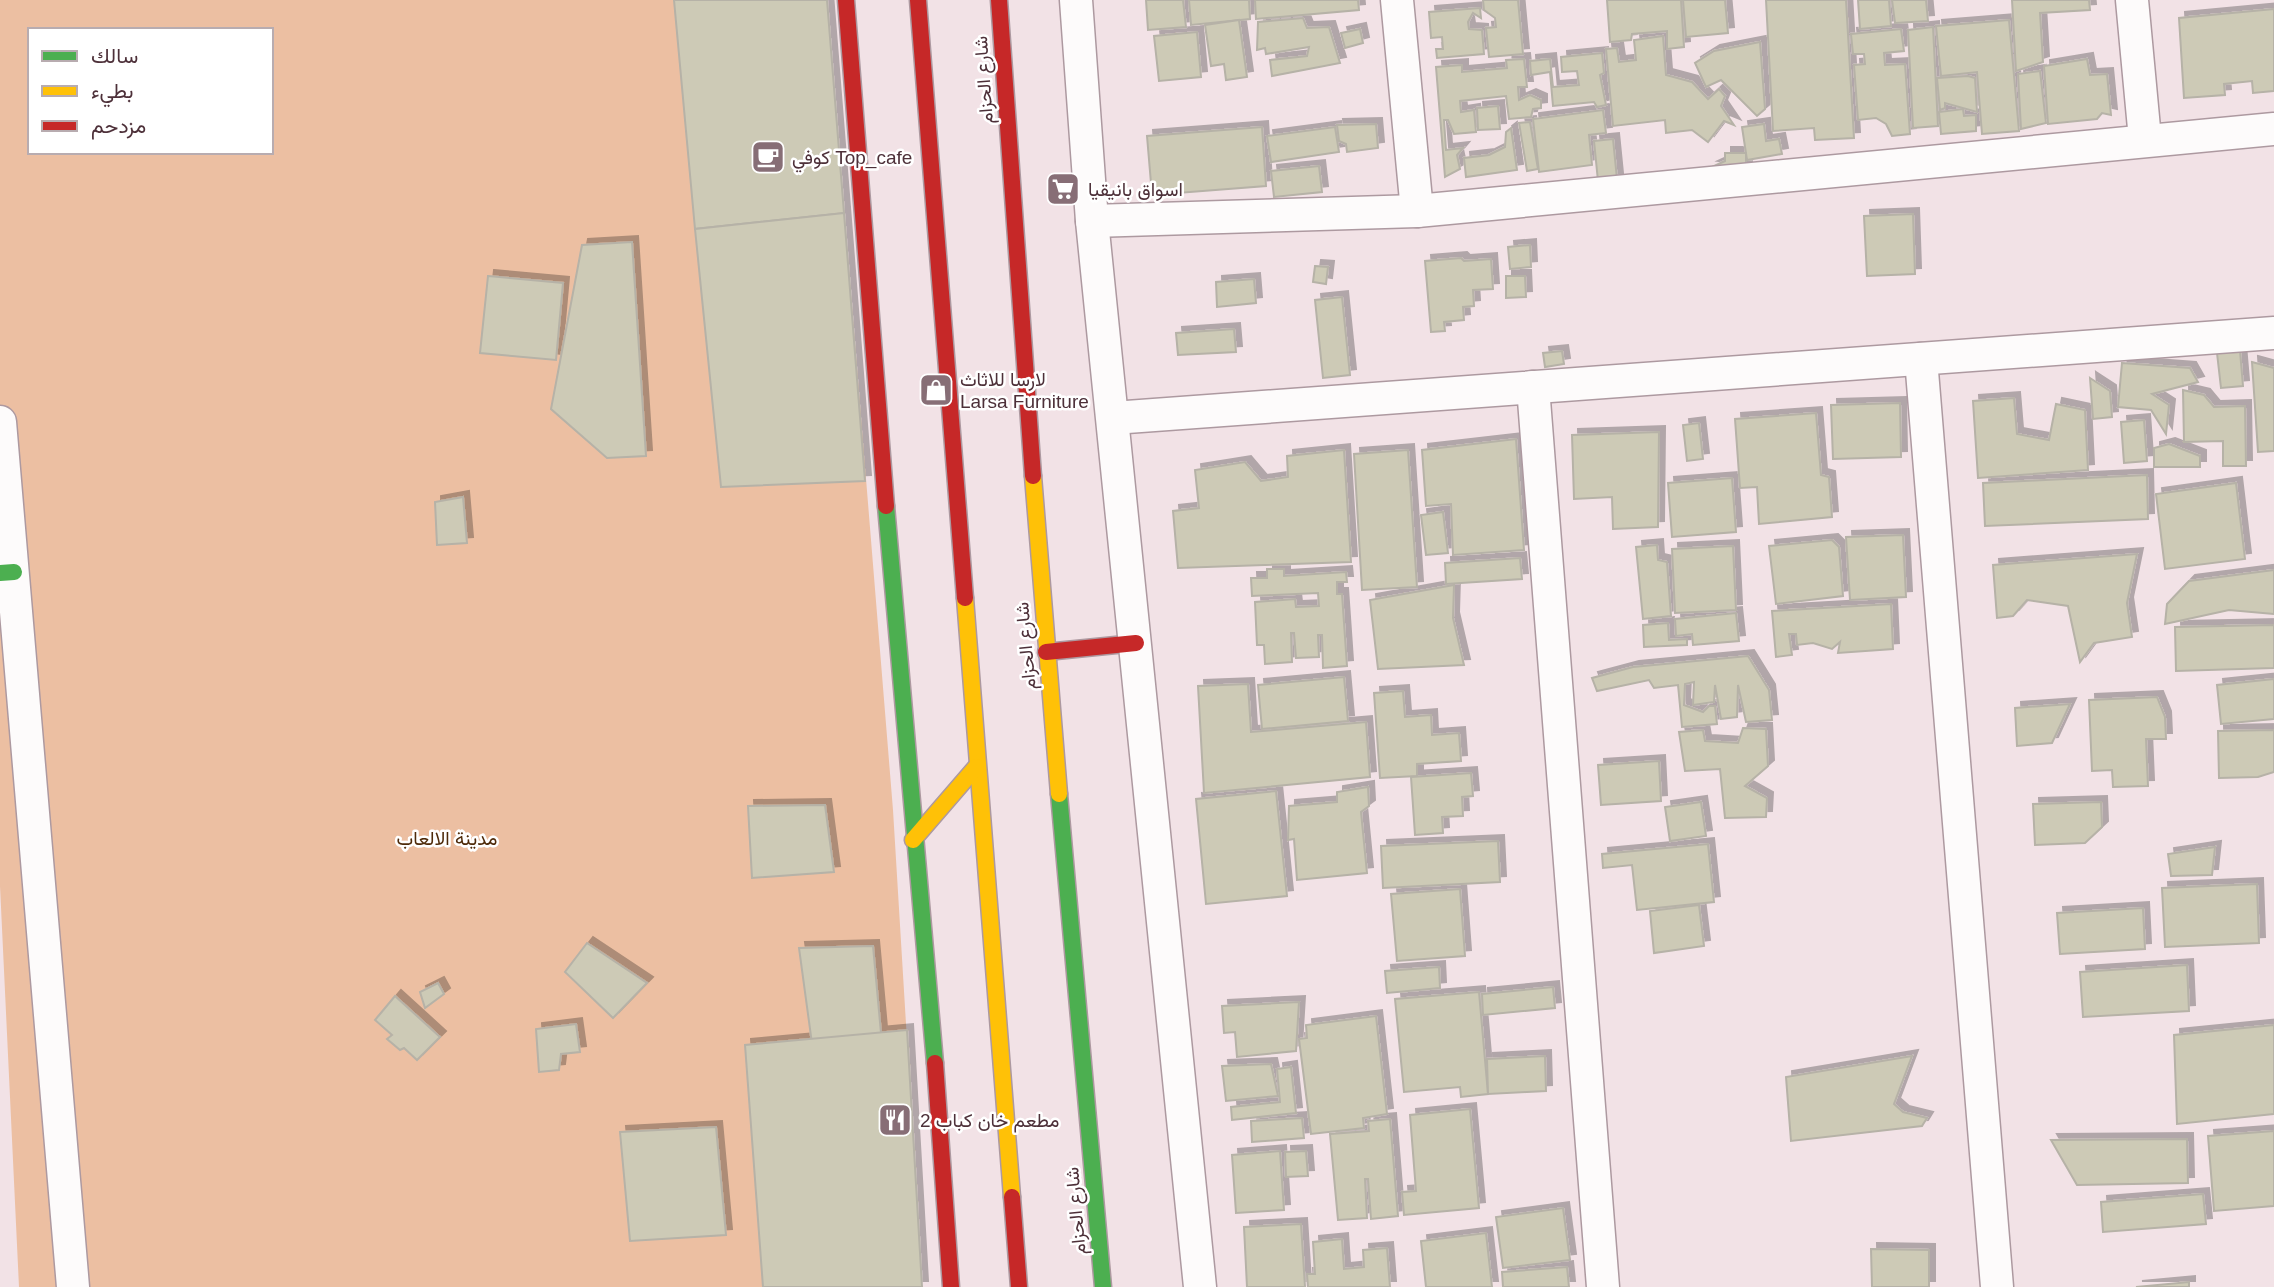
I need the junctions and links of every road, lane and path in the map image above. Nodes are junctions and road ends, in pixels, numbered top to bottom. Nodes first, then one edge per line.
1 (846, 0) edge
2 (918, 0) edge
3 (936, 0) edge
4 (1076, 0) edge
5 (1397, 0) edge
6 (2132, 0) edge
7 (996, 4) edge
8 (920, 24) junction
9 (2274, 130) edge
10 (2145, 139) junction
11 (1417, 211) junction
12 (1092, 221) junction
13 (2274, 333) edge
14 (1921, 359) junction
15 (1533, 387) junction
16 (1113, 418) junction
17 (0, 422) edge
18 (7, 572) edge
19 (1136, 643) junction
20 (1046, 652) junction
21 (976, 767) junction
22 (913, 840) junction
23 (73, 1287) edge
24 (951, 1287) edge
25 (1019, 1287) edge
26 (1103, 1287) edge
27 (1200, 1287) edge
28 (1602, 1287) edge
29 (1997, 1287) edge

1 - 22 main road
2 - 8 main road
3 - 8 main road
4 - 12 street
5 - 11 street
6 - 10 street
7 - 20 main road, شارع الحزام
8 - 21 main road
9 - 10 street
10 - 11 street
11 - 12 street
12 - 16 street
13 - 14 street
14 - 15 street
14 - 29 street
15 - 16 street
15 - 28 street
16 - 19 street
17 - 18 street
18 - 23 street
19 - 20 main road
19 - 27 street
20 - 26 main road, شارع الحزام
21 - 22 main road
21 - 25 main road
22 - 24 main road

